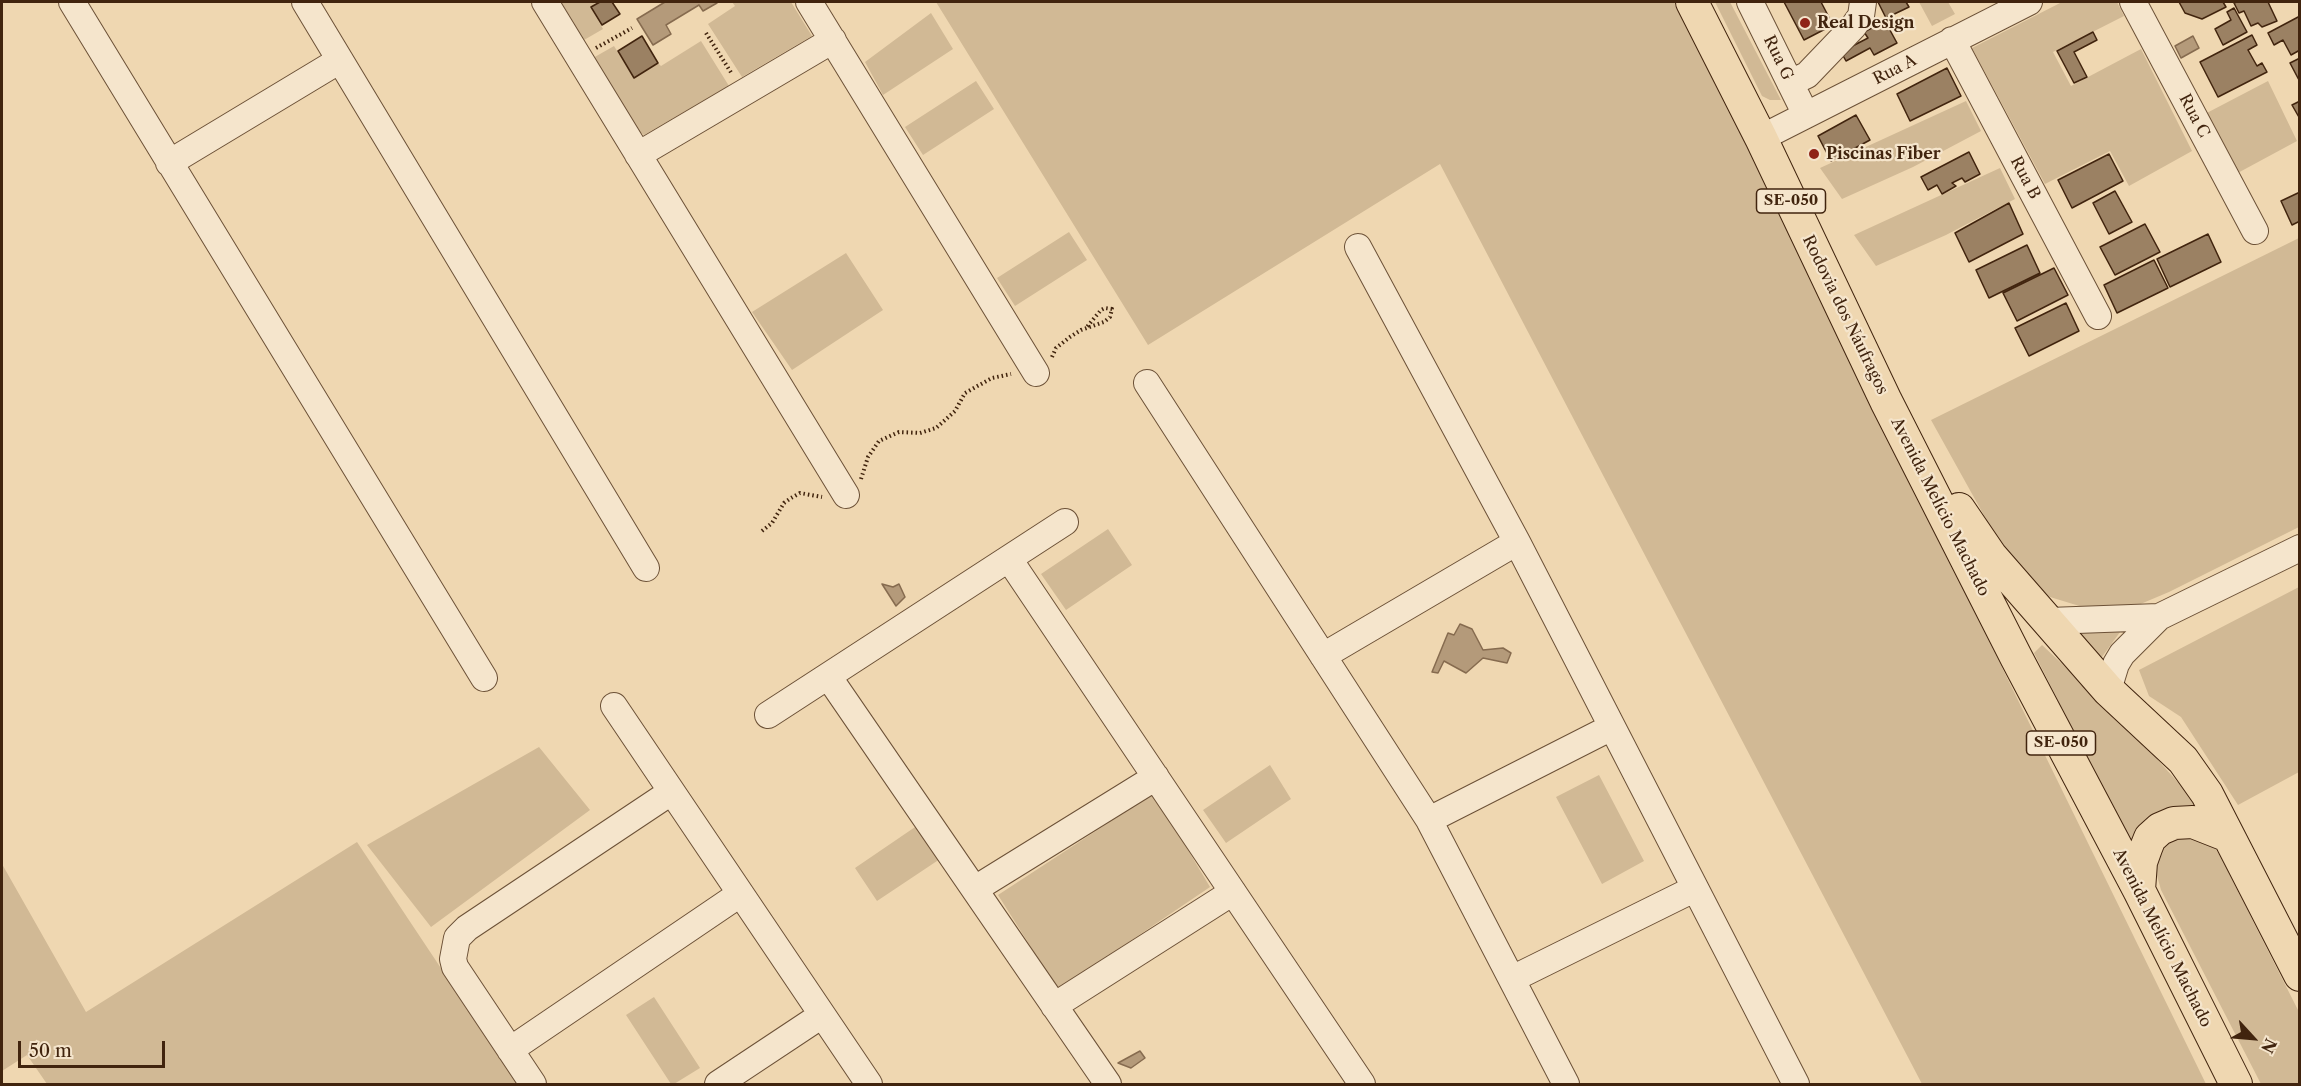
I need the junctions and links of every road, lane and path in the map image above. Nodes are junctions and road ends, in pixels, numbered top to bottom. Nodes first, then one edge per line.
1 (72, 2) edge
2 (304, 2) edge
3 (545, 2) edge
4 (809, 2) edge
5 (1692, 2) edge
6 (1749, 2) edge
7 (1863, 2) edge
8 (2029, 2) edge
9 (2133, 2) edge
10 (632, 27) dead end
11 (706, 33) dead end
12 (833, 40) junction
13 (1952, 40) junction
14 (579, 57) junction
15 (340, 60) junction
16 (1790, 83) junction
17 (744, 93) junction
18 (1806, 115) junction
19 (1761, 138) junction
20 (638, 155) junction
21 (169, 163) junction
22 (2255, 231) dead end
23 (1358, 247) dead end
24 (2098, 316) dead end
25 (1086, 328) junction
26 (1036, 374) junction
27 (1147, 383) dead end
28 (1886, 401) junction
29 (846, 495) junction
30 (1065, 522) dead end
31 (762, 531) dead end
32 (1516, 542) junction
33 (2300, 548) edge
34 (1009, 558) junction
35 (646, 568) dead end
36 (2159, 617) junction
37 (2049, 621) junction
38 (1323, 656) junction
39 (2016, 657) junction
40 (828, 676) junction
41 (484, 678) dead end
42 (2108, 690) junction
43 (614, 706) dead end
44 (768, 715) dead end
45 (1612, 727) junction
46 (1156, 777) junction
47 (671, 792) junction
48 (1429, 820) junction
49 (2226, 835) junction
50 (1694, 889) junction
51 (975, 890) junction
52 (2139, 890) junction
53 (1233, 892) junction
54 (740, 894) junction
55 (2300, 975) edge
56 (1512, 979) junction
57 (1054, 1006) junction
58 (822, 1015) junction
59 (510, 1050) junction
60 (532, 1084) edge
61 (718, 1084) edge
62 (869, 1084) edge
63 (1108, 1084) edge
64 (1362, 1084) edge
65 (1566, 1084) edge
66 (1796, 1084) edge
67 (2236, 1084) edge

1 - 21 street
2 - 15 street
3 - 14 street
4 - 12 street
5 - 19 main road, Rodovia dos Náufragos / SE-050
6 - 16 street, Rua G
7 - 16 street
8 - 13 street, Rua A
9 - 22 street, Rua C
10 - 14 path
11 - 17 path
12 - 17 street
12 - 26 street
13 - 18 street, Rua A
13 - 24 street, Rua B
14 - 20 street
15 - 21 street
15 - 35 street
16 - 18 street, Rua G
17 - 20 street
18 - 19 street, Rua A
19 - 28 main road, Rodovia dos Náufragos / SE-050
20 - 29 street
21 - 41 street
23 - 32 street
25 - 25 path
25 - 26 path
26 - 29 path
27 - 38 street
28 - 37 main road, Avenida Melício Machado / SE-050
28 - 39 main road, Avenida Melício Machado / SE-050
29 - 31 path
30 - 34 street
32 - 38 street
32 - 45 street
33 - 36 street
34 - 40 street
34 - 46 street
36 - 37 street
36 - 42 street
37 - 39 main road
37 - 42 main road, Avenida Melício Machado / SE-050
38 - 48 street
39 - 52 main road, Avenida Melício Machado / SE-050
40 - 44 street
40 - 51 street
42 - 49 main road, Avenida Melício Machado / SE-050
43 - 47 street
45 - 48 street
45 - 50 street
46 - 51 street
46 - 53 street
47 - 54 street
47 - 59 street
48 - 56 street
49 - 52 main road
49 - 55 main road, Avenida Melício Machado / SE-050
50 - 56 street
50 - 66 street
51 - 57 street
52 - 67 main road, Avenida Melício Machado / SE-050
53 - 57 street
53 - 64 street
54 - 58 street
54 - 59 street
56 - 65 street
57 - 63 street
58 - 61 street
58 - 62 street
59 - 60 street

